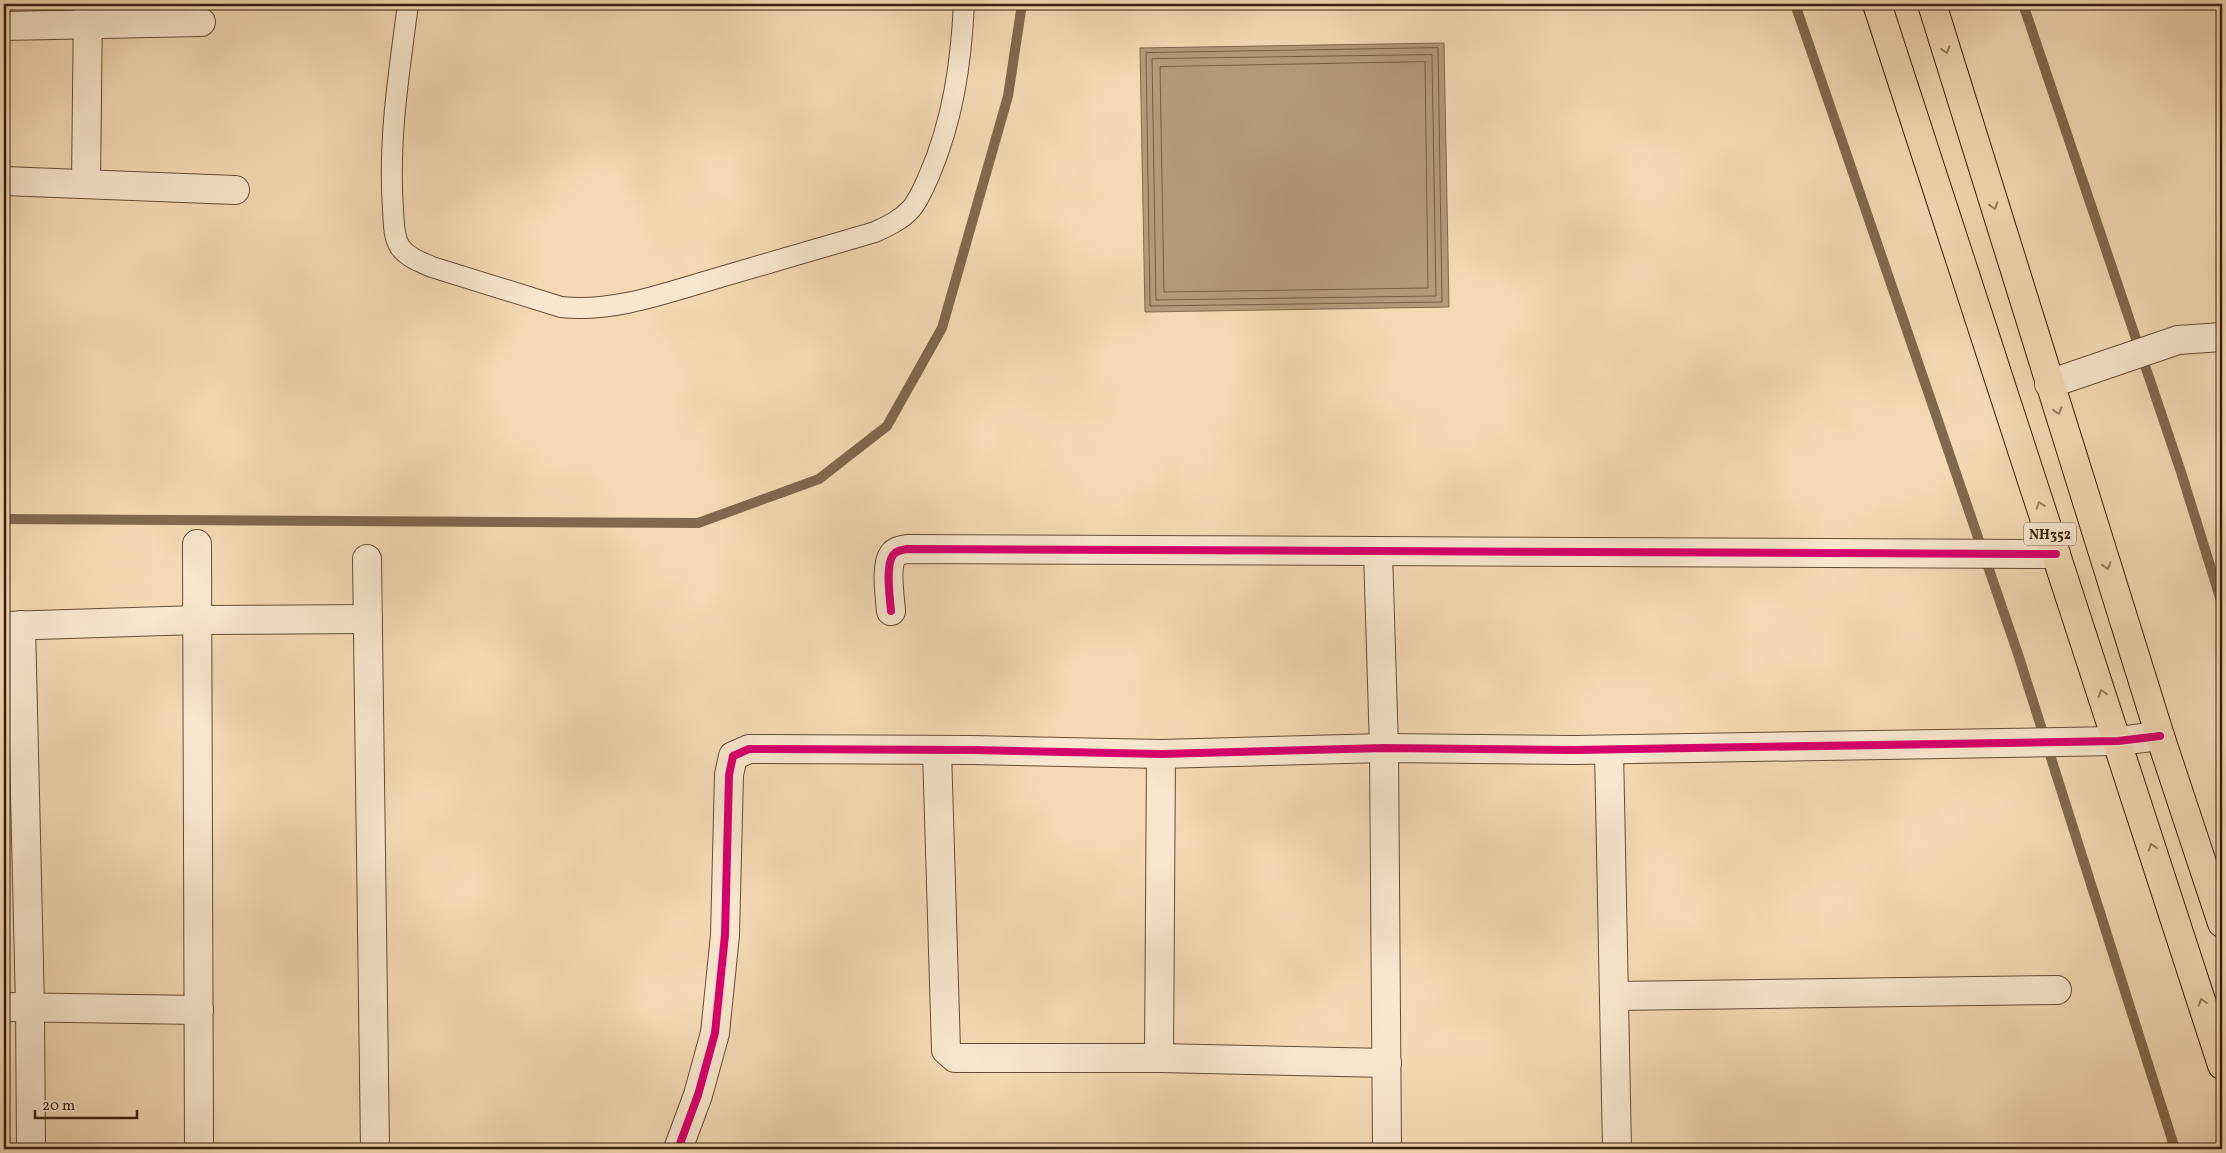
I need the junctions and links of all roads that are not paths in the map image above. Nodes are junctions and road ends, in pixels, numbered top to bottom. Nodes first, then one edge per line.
1 (408, 4) edge
2 (964, 4) edge
3 (1877, 4) edge
4 (1932, 4) edge
5 (88, 15) edge
6 (201, 22) dead end
7 (4, 26) edge
8 (4, 181) edge
9 (86, 184) junction
10 (235, 190) dead end
11 (2222, 337) edge
12 (2049, 384) junction
13 (197, 544) dead end
14 (1378, 552) junction
15 (2056, 554) junction
16 (367, 559) dead end
17 (891, 611) dead end
18 (368, 619) junction
19 (197, 620) junction
20 (12, 626) edge
21 (2160, 736) junction
22 (2118, 741) junction
23 (1384, 748) junction
24 (1610, 750) junction
25 (937, 751) junction
26 (1161, 754) junction
27 (2222, 923) edge
28 (2058, 990) dead end
29 (1614, 996) junction
30 (4, 1007) edge
31 (30, 1008) junction
32 (199, 1010) junction
33 (1159, 1058) junction
34 (1387, 1063) junction
35 (2222, 1065) edge
36 (31, 1149) edge
37 (199, 1149) edge
38 (375, 1149) edge
39 (678, 1149) edge
40 (1387, 1149) edge
41 (1617, 1149) edge

1 - 2 lane
15 -> 3 highway, NH352
4 -> 12 highway, NH352
5 - 6 street
5 - 7 street
5 - 9 street
8 - 9 street
9 - 10 street
11 - 12 street
12 -> 21 highway, NH352
13 - 19 street
14 - 15 street
14 - 17 street
14 - 23 street
22 -> 15 highway, NH352
16 - 18 street
18 - 19 street
18 - 38 street
19 - 20 street
19 - 32 street
20 - 31 street
21 - 22 street
21 - 27 highway, NH352
22 - 24 street
35 -> 22 highway, NH352
23 - 24 street
23 - 26 street
23 - 34 street
24 - 29 street
25 - 26 street
25 - 33 street
25 - 39 street
26 - 33 street
28 - 29 street
29 - 41 street
30 - 31 street
31 - 32 street
31 - 36 street
32 - 37 street
33 - 34 street
34 - 40 street

